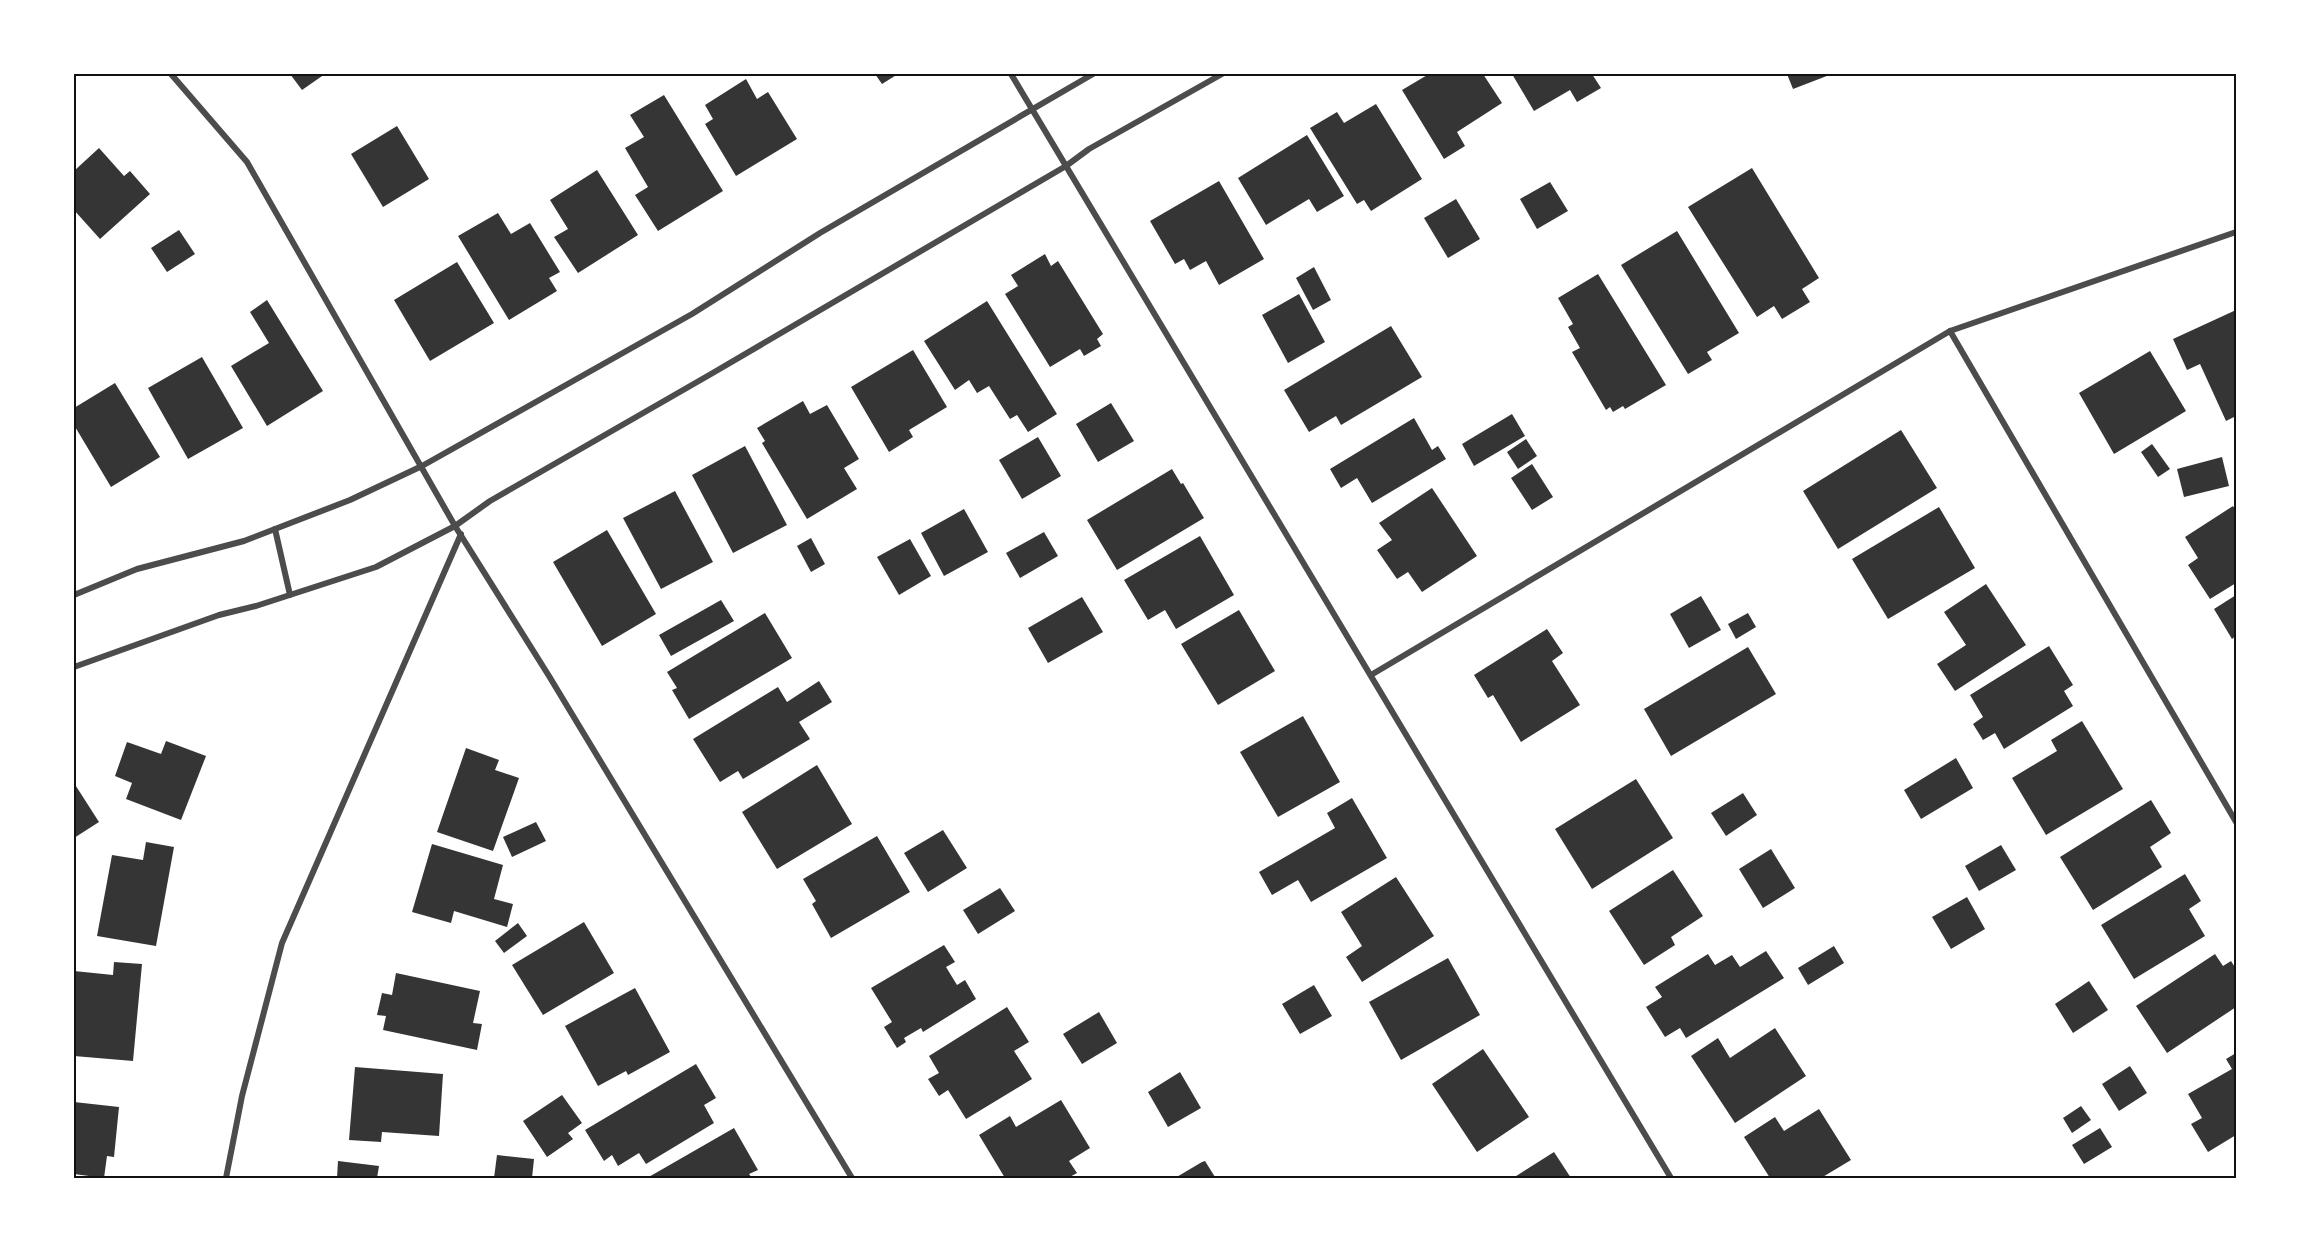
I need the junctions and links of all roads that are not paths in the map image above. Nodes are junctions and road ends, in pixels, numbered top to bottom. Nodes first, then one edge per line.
1 (171, 74) edge
2 (1011, 74) edge
3 (1093, 74) edge
4 (1222, 74) edge
5 (1032, 108) junction
6 (1066, 166) junction
7 (2236, 232) edge
8 (1950, 331) junction
9 (422, 466) junction
10 (455, 526) junction
11 (274, 529) junction
12 (460, 534) junction
13 (74, 595) edge
14 (290, 595) junction
15 (74, 667) edge
16 (1371, 675) junction
17 (2236, 822) edge
18 (226, 1179) edge
19 (852, 1179) edge
20 (1671, 1179) edge

1 - 9 street
2 - 5 street
3 - 5 street
4 - 6 street
5 - 6 street
5 - 9 street
6 - 10 street
6 - 16 street
7 - 8 street
8 - 16 street
8 - 17 street
9 - 10 street
9 - 11 street
10 - 12 street
10 - 14 street
11 - 13 street
11 - 14 street
12 - 18 street
12 - 19 street
14 - 15 street
16 - 20 street

